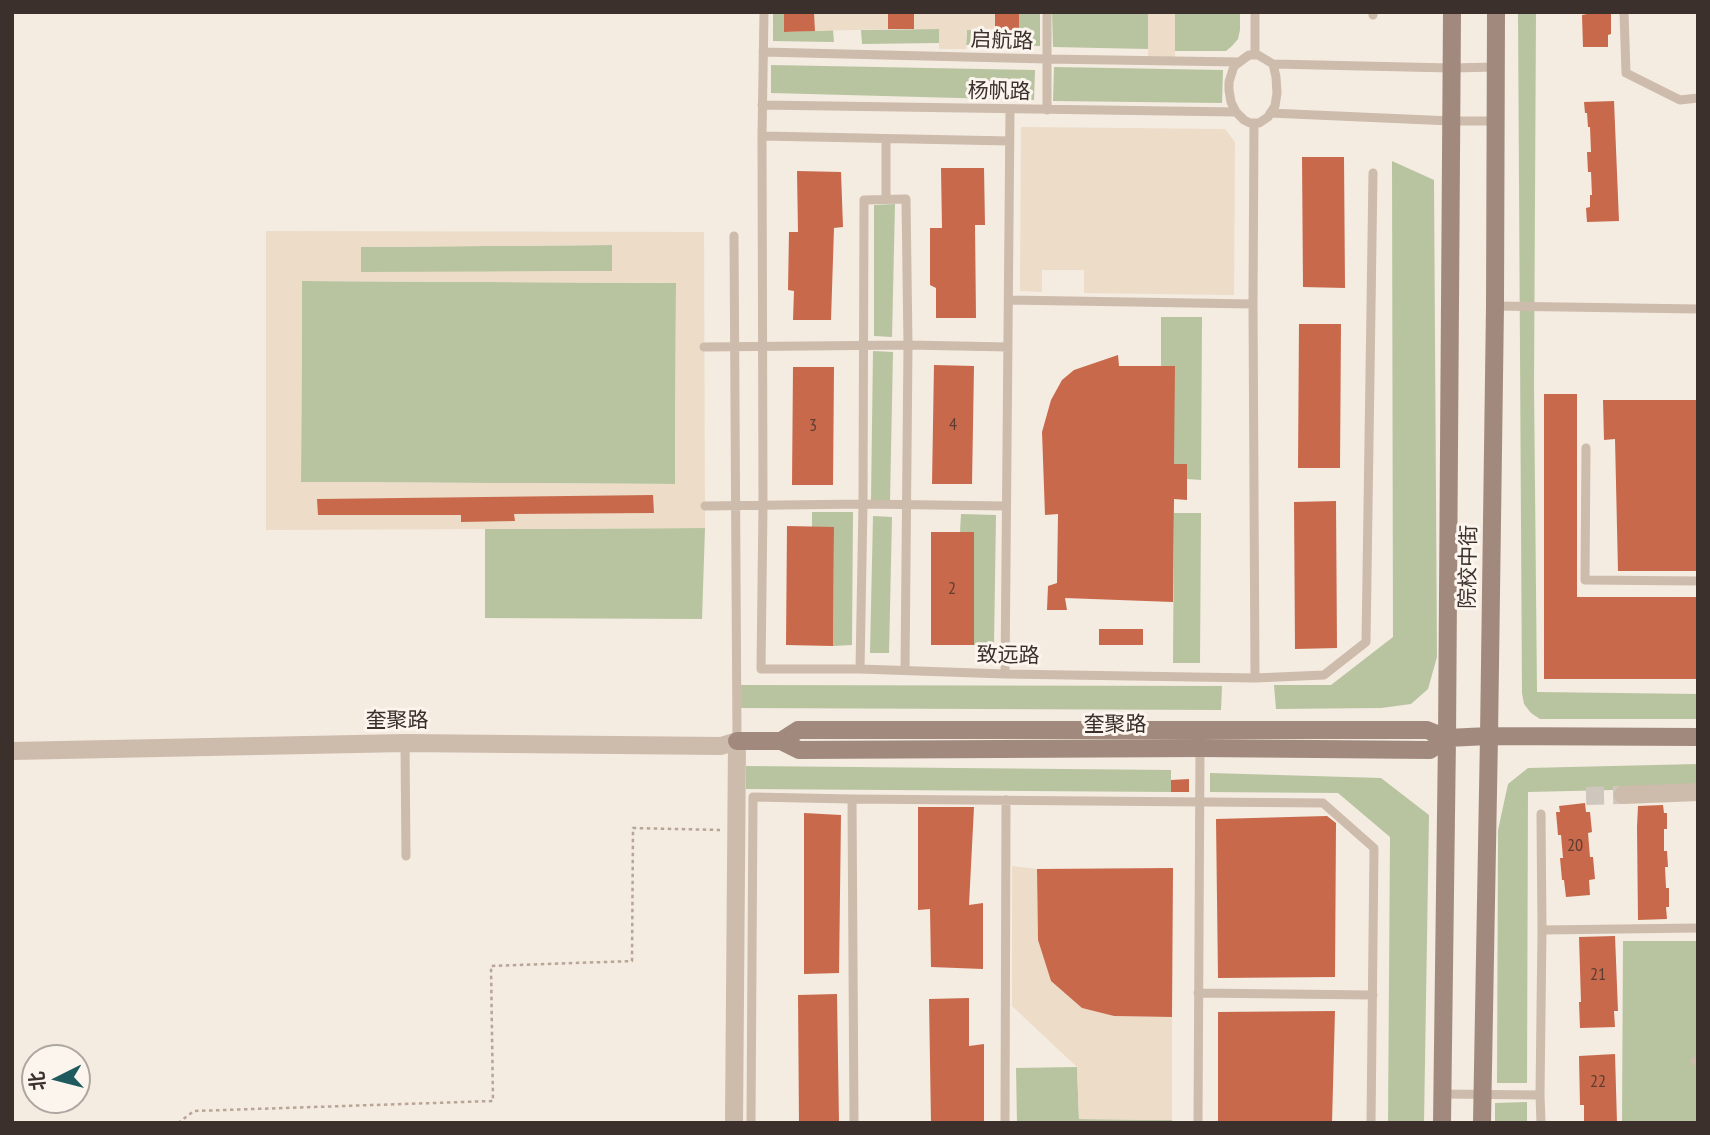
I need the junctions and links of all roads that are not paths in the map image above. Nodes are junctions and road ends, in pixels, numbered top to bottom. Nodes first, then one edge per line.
1 (764, 12) edge
2 (1046, 12) edge
3 (1255, 12) edge
4 (1452, 12) edge
5 (1496, 12) edge
6 (1624, 12) edge
7 (763, 52) junction
8 (1255, 55) junction
9 (1047, 59) junction
10 (1239, 62) junction
11 (1273, 64) junction
12 (1496, 67) junction
13 (1451, 68) junction
14 (1698, 98) edge
15 (762, 105) junction
16 (1010, 109) junction
17 (1047, 110) junction
18 (1236, 112) junction
19 (1270, 113) junction
20 (1451, 121) junction
21 (1495, 121) junction
22 (1254, 123) junction
23 (762, 136) junction
24 (886, 139) junction
25 (1010, 141) junction
26 (1373, 173) dead end
27 (886, 199) junction
28 (734, 236) dead end
29 (1009, 300) junction
30 (1253, 304) junction
31 (1494, 306) junction
32 (1698, 309) edge
33 (908, 345) junction
34 (864, 346) junction
35 (704, 347) dead end
36 (735, 347) junction
37 (763, 347) junction
38 (1008, 347) junction
39 (1586, 448) dead end
40 (763, 505) junction
41 (863, 505) junction
42 (905, 505) junction
43 (705, 506) dead end
44 (736, 506) junction
45 (1005, 506) junction
46 (1698, 581) edge
47 (860, 669) junction
48 (905, 670) junction
49 (1004, 674) junction
50 (1255, 678) junction
51 (1489, 736) junction
52 (1698, 737) edge
53 (1447, 738) junction
54 (781, 740) junction
55 (737, 741) junction
56 (405, 743) junction
57 (1200, 748) junction
58 (12, 751) edge
59 (1698, 792) edge
60 (1623, 795) tunnel mouth
61 (852, 799) junction
62 (1006, 800) junction
63 (1199, 803) junction
64 (1541, 814) dead end
65 (406, 856) dead end
66 (1698, 928) edge
67 (1542, 930) junction
68 (1198, 993) junction
69 (1373, 995) junction
70 (1442, 1094) junction
71 (1483, 1094) junction
72 (1541, 1095) junction
73 (734, 1123) edge
74 (751, 1123) edge
75 (854, 1123) edge
76 (1004, 1123) edge
77 (1198, 1123) edge
78 (1371, 1123) edge
79 (1442, 1123) edge
80 (1482, 1123) edge
81 (1541, 1123) edge

1 - 7 lane
2 - 9 lane
3 - 8 lane
4 - 13 main road, 院校中街
5 - 12 main road, 院校中街
6 - 14 lane
7 - 9 lane, 启航路
7 - 15 lane
8 - 10 lane
8 - 11 lane
9 - 10 lane, 启航路
9 - 17 lane
10 - 18 lane
11 - 13 lane
11 - 19 lane
12 - 13 lane
12 - 21 main road, 院校中街
13 - 20 main road, 院校中街
15 - 16 lane, 杨帆路
15 - 23 lane
16 - 17 lane, 杨帆路
16 - 25 lane
17 - 18 lane, 杨帆路
18 - 22 lane
19 - 20 lane
19 - 22 lane
20 - 21 lane
20 - 53 main road, 院校中街
21 - 31 main road, 院校中街
22 - 30 lane
23 - 24 lane
23 - 37 lane
24 - 25 lane
24 - 27 lane
25 - 29 lane
26 - 50 lane, 致远路
27 - 33 lane
27 - 34 lane
28 - 36 lane
29 - 30 lane
29 - 38 lane
30 - 50 lane
31 - 32 lane
31 - 51 main road, 院校中街
33 - 34 lane
33 - 38 lane
33 - 42 lane
34 - 37 lane
34 - 41 lane
35 - 36 lane
36 - 37 lane
36 - 44 lane
37 - 40 lane
38 - 45 lane
39 - 46 lane
40 - 41 lane
40 - 44 lane
40 - 47 lane, 致远路
41 - 42 lane
41 - 47 lane
42 - 45 lane
42 - 48 lane
43 - 44 lane
44 - 55 lane
45 - 49 lane
47 - 48 lane, 致远路
48 - 49 lane, 致远路
49 - 50 lane, 致远路
51 - 52 main road, 奎聚路
51 - 53 main road, 奎聚路
51 - 71 main road, 院校中街
53 - 54 main road, 奎聚路
53 - 57 main road, 奎聚路
53 - 70 main road, 院校中街
54 - 55 main road, 奎聚路
54 - 57 main road, 奎聚路
55 - 56 street, 奎聚路
55 - 73 street
56 - 58 street, 奎聚路
56 - 65 lane
57 - 63 lane
59 - 60 street
61 - 62 lane
61 - 74 lane
61 - 75 lane
62 - 63 lane
62 - 76 lane
63 - 68 lane
63 - 69 lane
64 - 67 lane
66 - 67 lane
67 - 72 lane
68 - 69 lane
68 - 77 lane
69 - 78 lane
70 - 71 lane
70 - 79 main road, 院校中街
71 - 72 lane
71 - 80 main road, 院校中街
72 - 81 lane

